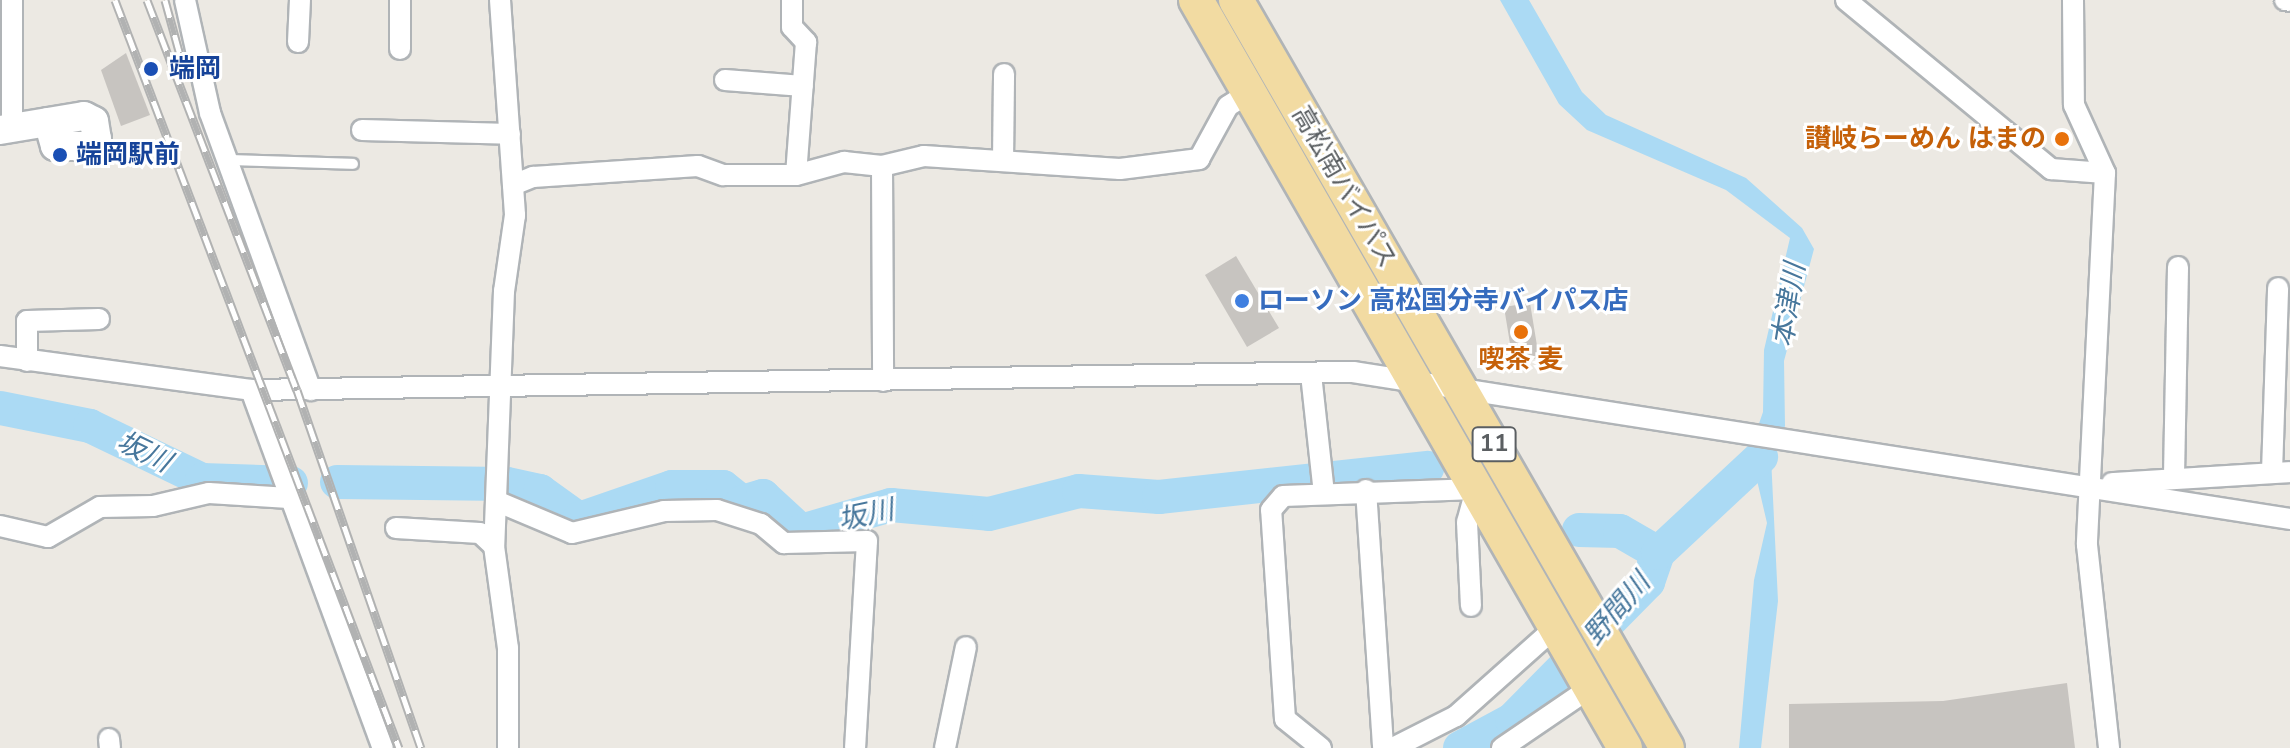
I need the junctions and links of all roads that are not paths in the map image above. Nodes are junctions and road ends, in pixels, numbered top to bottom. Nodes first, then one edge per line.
1 (12, 0) edge
2 (185, 0) edge
3 (300, 0) edge
4 (400, 0) edge
5 (500, 0) edge
6 (792, 0) edge
7 (1196, 0) edge
8 (1236, 0) edge
9 (1846, 0) edge
10 (2073, 0) edge
11 (298, 42) dead end
12 (400, 49) dead end
13 (1004, 74) dead end
14 (725, 80) dead end
15 (803, 86) junction
16 (1249, 93) junction
17 (48, 122) dead end
18 (6, 129) edge
19 (362, 130) dead end
20 (510, 134) junction
21 (227, 160) junction
22 (1003, 160) junction
23 (353, 164) dead end
24 (882, 166) junction
25 (2105, 173) junction
26 (796, 175) junction
27 (513, 185) junction
28 (2178, 267) dead end
29 (2278, 288) dead end
30 (99, 319) dead end
31 (0, 356) edge
32 (2283, 356) edge
33 (27, 361) junction
34 (1311, 374) junction
35 (1412, 378) junction
36 (883, 381) junction
37 (1462, 388) junction
38 (251, 390) junction
39 (311, 390) junction
40 (500, 390) junction
41 (2281, 472) edge
42 (2174, 476) junction
43 (1323, 482) junction
44 (2088, 486) junction
45 (1476, 489) junction
46 (1366, 490) junction
47 (496, 491) junction
48 (289, 498) junction
49 (2290, 519) edge
50 (0, 526) edge
51 (396, 528) dead end
52 (494, 546) junction
53 (1471, 606) dead end
54 (1556, 627) junction
55 (966, 647) dead end
56 (1588, 683) junction
57 (383, 748) edge
58 (508, 748) edge
59 (855, 748) edge
60 (945, 748) edge
61 (1321, 748) edge
62 (1383, 748) edge
63 (1393, 748) edge
64 (1502, 748) edge
65 (1625, 748) edge
66 (1667, 748) edge
67 (2109, 748) edge

1 - 18 street
2 - 21 street
3 - 11 street
4 - 12 street
5 - 20 street
6 - 15 street
7 - 16 highway, 高松南バイパス / 11
8 - 37 highway, 高松南バイパス / 11
9 - 25 street
10 - 25 street
13 - 22 street
14 - 15 street
15 - 26 street
16 - 22 street
16 - 35 highway, 高松南バイパス / 11
17 - 18 main road
19 - 20 street
20 - 27 street
21 - 23 lane
21 - 39 street
22 - 24 street
24 - 26 street
24 - 36 street
25 - 44 street
26 - 27 street
27 - 40 street
28 - 42 street
29 - 32 street
30 - 33 street
31 - 33 street
32 - 41 street
33 - 38 street
34 - 35 street
34 - 36 street
34 - 43 street
35 - 37 street
35 - 45 highway, 高松南バイパス / 11
36 - 40 street
37 - 44 street
37 - 66 highway, 高松南バイパス / 11
38 - 39 street
38 - 48 street
39 - 40 street
40 - 47 street
41 - 42 street
42 - 44 street
43 - 46 street
43 - 61 street
44 - 49 street
44 - 67 street
45 - 46 street
45 - 53 street
45 - 54 highway, 高松南バイパス / 11
46 - 62 street
47 - 52 street
47 - 59 street
48 - 50 street
48 - 57 street
51 - 52 street
52 - 58 street
54 - 56 highway, 高松南バイパス / 11
54 - 63 street
55 - 60 street
56 - 64 street
56 - 65 highway, 高松南バイパス / 11

